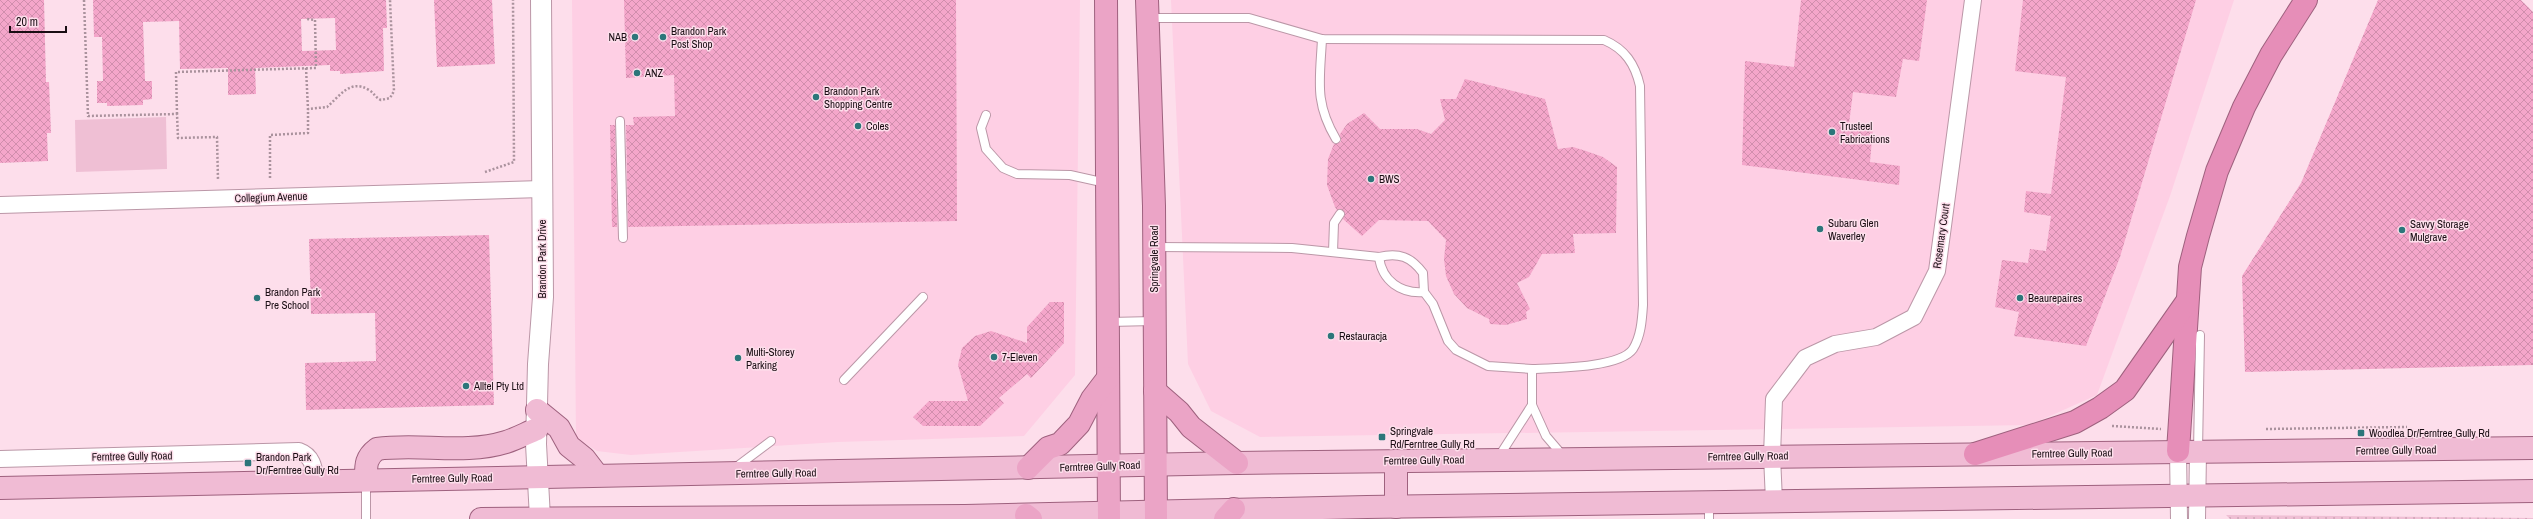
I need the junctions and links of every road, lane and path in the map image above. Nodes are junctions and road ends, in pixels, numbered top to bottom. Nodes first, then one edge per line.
1 (84, 0) edge
2 (390, 0) edge
3 (513, 0) edge
4 (541, 0) edge
5 (1106, 0) edge
6 (1973, 0) edge
7 (2306, 0) edge
8 (1148, 9) edge
9 (307, 19) dead end
10 (1322, 39) junction
11 (306, 68) junction
12 (308, 109) junction
13 (177, 114) junction
14 (986, 115) dead end
15 (620, 121) dead end
16 (1336, 139) dead end
17 (478, 172) dead end
18 (264, 178) dead end
19 (270, 178) junction
20 (278, 178) dead end
21 (224, 179) dead end
22 (210, 180) dead end
23 (218, 180) junction
24 (1107, 183) junction
25 (542, 190) junction
26 (0, 205) edge
27 (1340, 214) dead end
28 (623, 238) dead end
29 (1154, 247) junction
30 (1333, 252) junction
31 (1379, 257) junction
32 (1424, 292) junction
33 (923, 296) dead end
34 (2186, 303) junction
35 (1154, 321) junction
36 (1108, 322) junction
37 (2200, 335) dead end
38 (1532, 369) junction
39 (1108, 378) junction
40 (844, 380) dead end
41 (1155, 391) junction
42 (1532, 405) junction
43 (537, 420) junction
44 (2111, 426) dead end
45 (2411, 427) dead end
46 (2263, 429) dead end
47 (771, 441) dead end
48 (2185, 444) junction
49 (2533, 448) edge
50 (1975, 454) junction
51 (1772, 456) junction
52 (0, 459) edge
53 (1497, 459) junction
54 (1566, 459) junction
55 (1396, 461) junction
56 (1237, 463) junction
57 (1156, 465) junction
58 (1109, 466) junction
59 (1028, 468) junction
60 (728, 473) junction
61 (597, 475) junction
62 (537, 477) junction
63 (366, 480) junction
64 (316, 481) junction
65 (0, 488) edge
66 (2533, 491) edge
67 (2188, 497) junction
68 (1774, 501) junction
69 (1396, 507) junction
70 (1709, 511) edge
71 (1479, 512) edge
72 (1230, 514) edge
73 (1156, 515) edge
74 (1109, 516) edge
75 (1028, 517) edge
76 (540, 518) edge
77 (617, 518) edge
78 (366, 519) edge
79 (481, 519) edge
80 (2179, 519) edge
81 (2197, 519) edge

1 - 13 path
2 - 12 path
3 - 17 path
4 - 25 street, Brandon Park Drive
5 - 24 highway
6 - 51 street, Rosemary Court
7 - 34 highway
8 - 10 lane
8 - 29 highway, Springvale Road
9 - 11 path
10 - 16 lane
10 - 38 lane
11 - 12 path
11 - 13 path
12 - 19 path
13 - 23 path
14 - 24 lane
15 - 28 lane
18 - 19 path
19 - 20 path
21 - 23 path
22 - 23 path
24 - 36 highway
25 - 26 street, Collegium Avenue
25 - 43 street, Brandon Park Drive
27 - 30 lane
29 - 30 lane
29 - 35 highway, Springvale Road
30 - 31 lane
31 - 32 lane
31 - 32 lane
32 - 38 lane
33 - 40 lane
34 - 48 highway
34 - 50 highway
35 - 36 lane
35 - 41 highway, Springvale Road
36 - 39 highway
37 - 48 lane
38 - 42 lane
39 - 58 highway
39 - 59 highway
41 - 56 highway
41 - 57 highway, Springvale Road
42 - 53 lane
42 - 54 lane
43 - 61 main road
43 - 62 street, Brandon Park Drive
43 - 63 main road
44 - 48 path
45 - 46 path
47 - 60 lane
48 - 49 main road, Ferntree Gully Road
48 - 50 main road, Ferntree Gully Road
48 - 67 street
50 - 51 main road, Ferntree Gully Road
51 - 54 main road, Ferntree Gully Road
51 - 68 street, Rosemary Court
52 - 64 street, Ferntree Gully Road
53 - 54 main road, Ferntree Gully Road
53 - 55 main road, Ferntree Gully Road
55 - 56 main road, Ferntree Gully Road
55 - 69 main road
56 - 57 main road, Ferntree Gully Road
57 - 58 main road, Ferntree Gully Road
57 - 73 highway, Springvale Road
58 - 59 main road, Ferntree Gully Road
58 - 74 highway
59 - 60 main road, Ferntree Gully Road
60 - 61 main road, Ferntree Gully Road
61 - 62 main road, Ferntree Gully Road
62 - 63 main road, Ferntree Gully Road
62 - 76 street, Brandon Park Drive
63 - 64 main road, Ferntree Gully Road
63 - 78 lane
64 - 65 main road, Ferntree Gully Road
66 - 67 main road
67 - 68 main road
67 - 80 street
67 - 81 street
68 - 70 main road
69 - 71 main road
69 - 72 main road
70 - 71 main road
72 - 73 main road
73 - 74 main road
74 - 75 main road
75 - 77 main road
76 - 77 main road
76 - 79 main road

